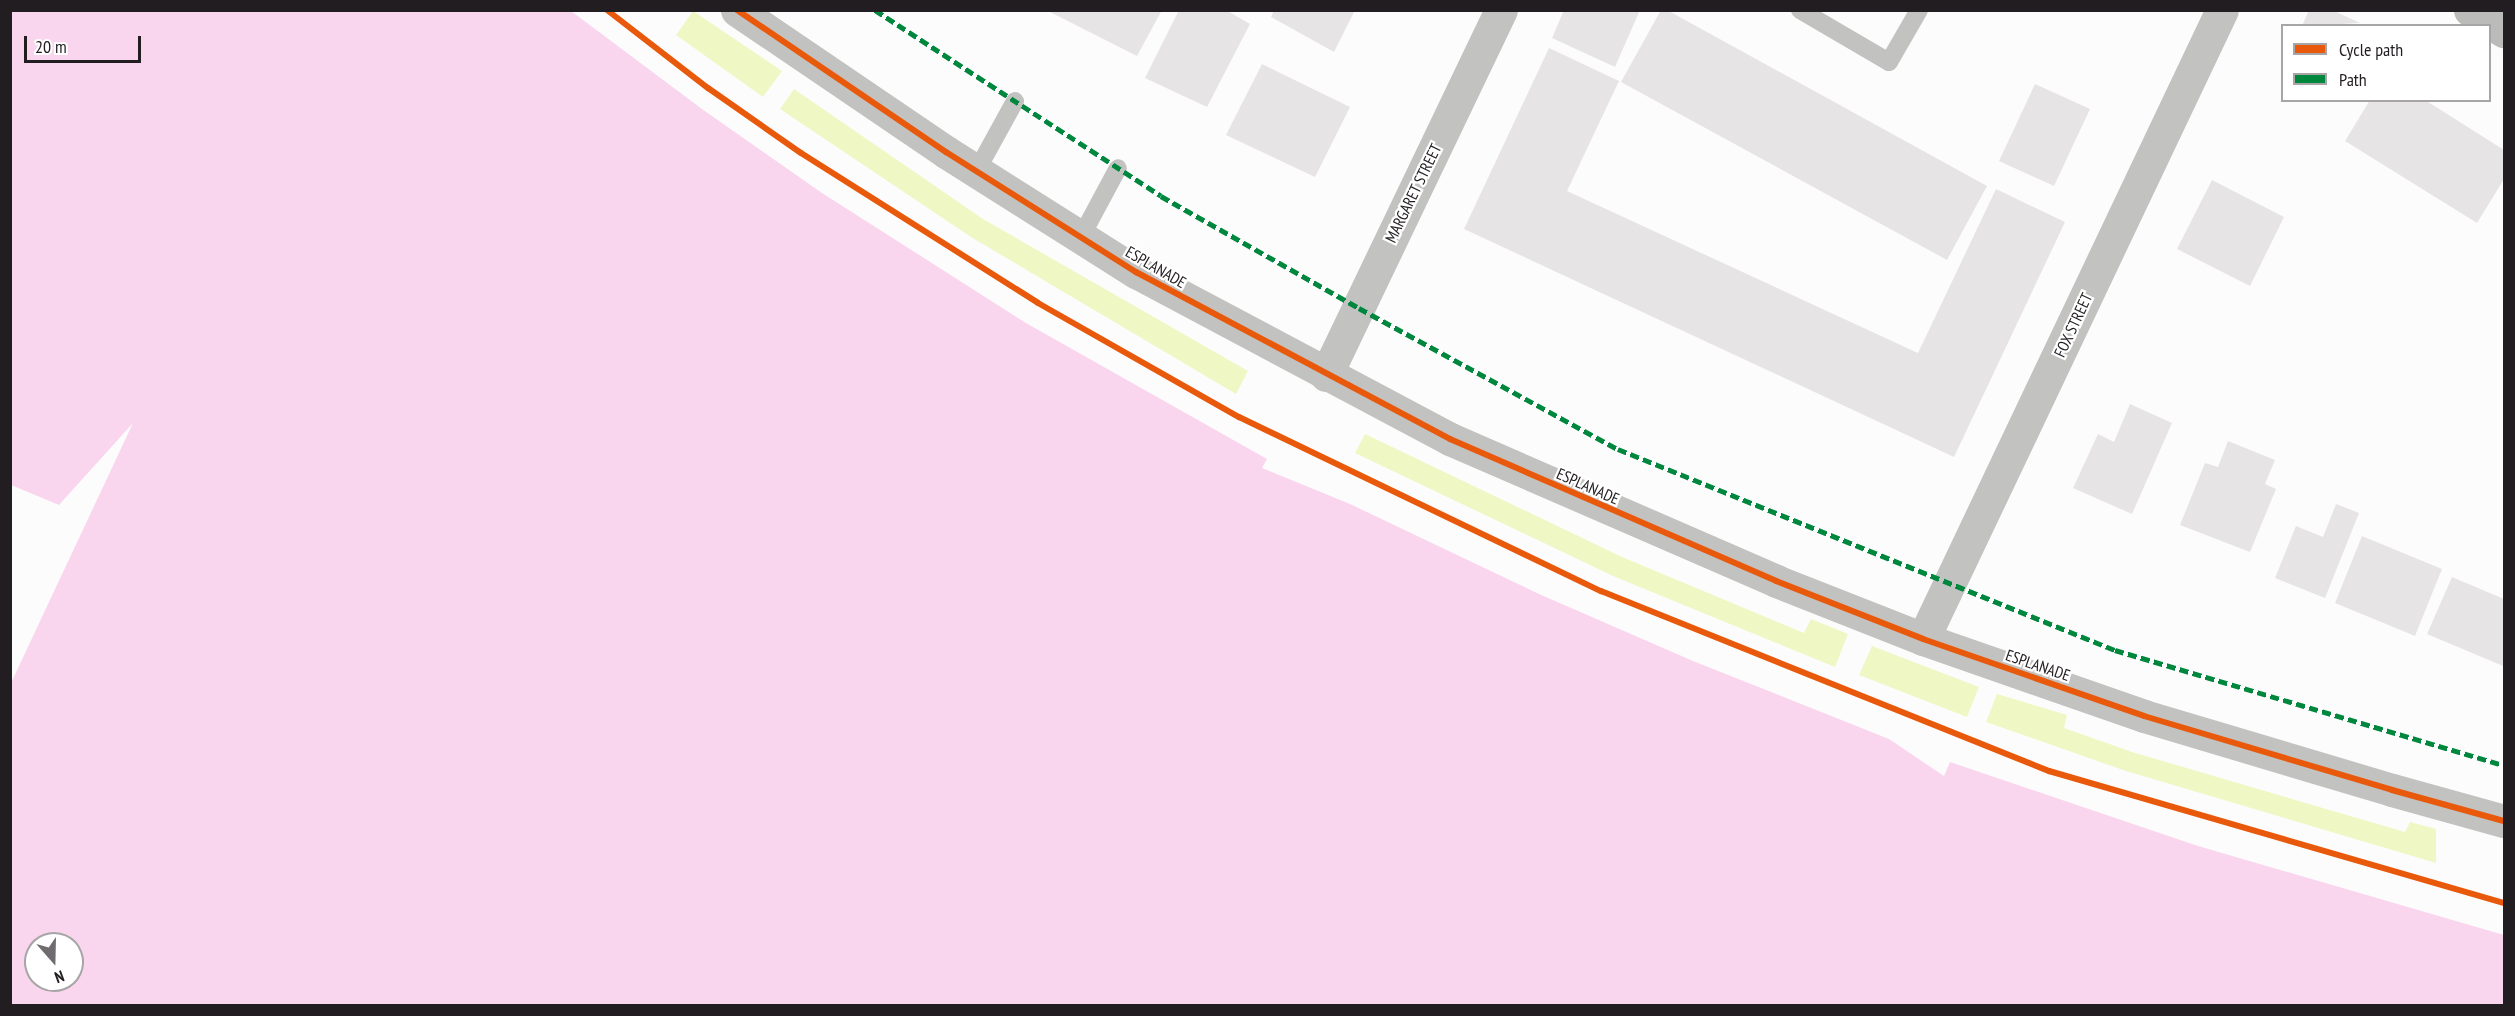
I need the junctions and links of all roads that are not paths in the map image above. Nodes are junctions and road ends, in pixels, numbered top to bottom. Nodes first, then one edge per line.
1 (1501, 10) edge
2 (1800, 10) edge
3 (1919, 10) edge
4 (2222, 10) edge
5 (2470, 10) edge
6 (756, 16) edge
7 (2505, 31) edge
8 (1015, 101) dead end
9 (1118, 168) dead end
10 (976, 172) junction
11 (1081, 237) junction
12 (1326, 375) junction
13 (1923, 639) junction
14 (2505, 821) edge

1 - 12 street, MARGARET STREET
2 - 3 lane
4 - 13 street, FOX STREET
5 - 7 main road
6 - 10 street, ESPLANADE
8 - 10 lane
9 - 11 lane
10 - 11 street, ESPLANADE
11 - 12 street, ESPLANADE
12 - 13 street, ESPLANADE
13 - 14 street, ESPLANADE

